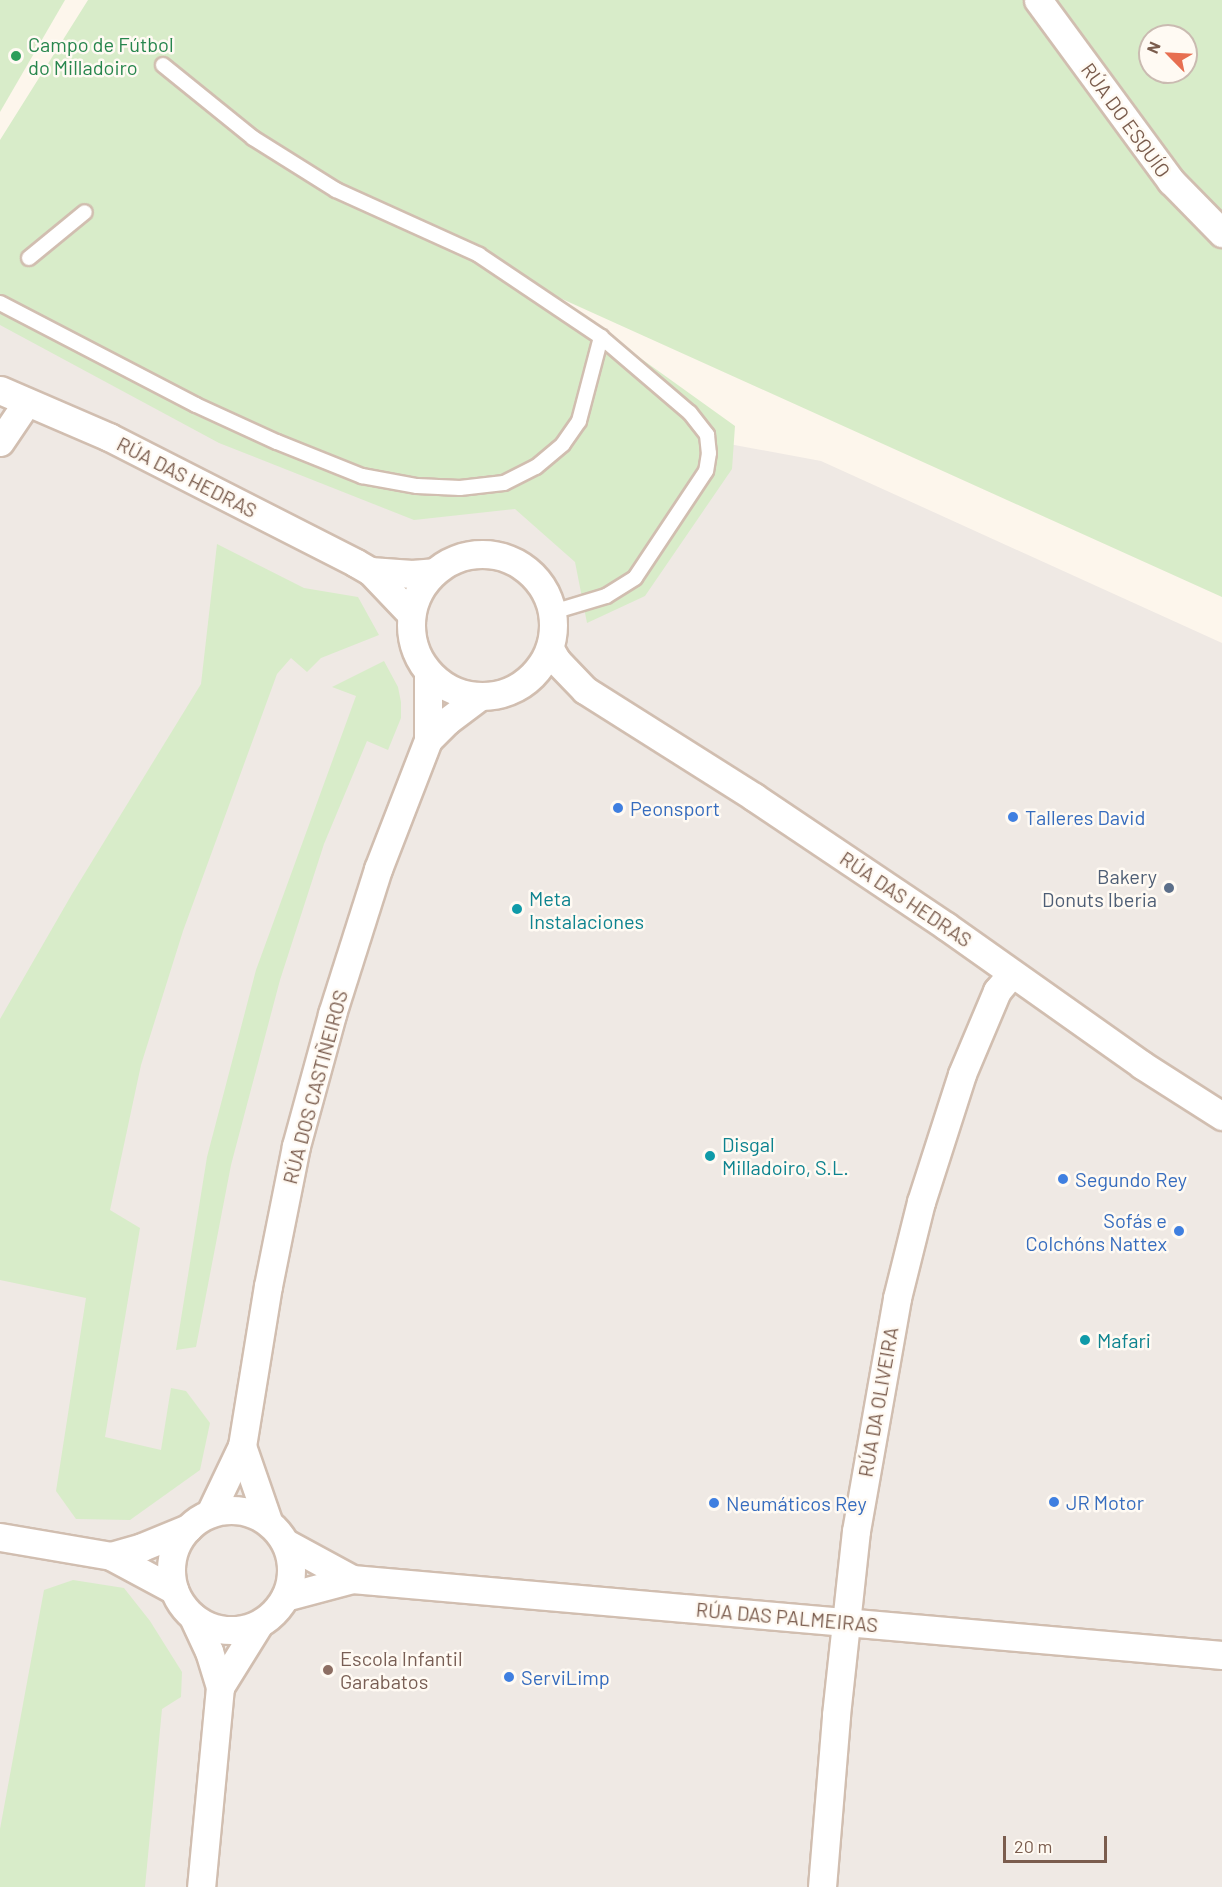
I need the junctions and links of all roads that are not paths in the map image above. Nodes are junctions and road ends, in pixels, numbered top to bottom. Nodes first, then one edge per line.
1 (1038, 0) edge
2 (162, 65) dead end
3 (85, 212) dead end
4 (1222, 233) edge
5 (29, 258) dead end
6 (0, 303) edge
7 (602, 337) junction
8 (0, 390) edge
9 (27, 402) junction
10 (0, 442) edge
11 (370, 571) junction
12 (434, 572) junction
13 (553, 612) junction
14 (411, 614) junction
15 (550, 649) junction
16 (428, 674) junction
17 (515, 688) junction
18 (585, 690) junction
19 (479, 698) junction
20 (428, 740) junction
21 (1012, 973) junction
22 (1222, 1116) edge
23 (242, 1446) junction
24 (210, 1513) junction
25 (268, 1521) junction
26 (188, 1528) junction
27 (0, 1537) edge
28 (286, 1543) junction
29 (111, 1556) junction
30 (352, 1579) junction
31 (174, 1590) junction
32 (285, 1598) junction
33 (193, 1617) junction
34 (846, 1623) junction
35 (259, 1624) junction
36 (1222, 1655) edge
37 (220, 1687) junction
38 (201, 1887) edge
39 (822, 1887) edge

1 - 4 street, RÚA DO ESQUÍO
2 - 7 lane
3 - 5 lane
6 - 7 lane
7 - 13 lane
8 - 9 street, RÚA DAS HEDRAS
9 - 10 street
9 - 11 street, RÚA DAS HEDRAS
11 - 12 street, RÚA DAS HEDRAS
11 - 14 street, RÚA DAS HEDRAS
12 - 13 street, RÚA DAS HEDRAS
12 - 14 street, RÚA DAS HEDRAS
13 - 15 street, RÚA DAS HEDRAS
14 - 16 street
15 - 17 street, RÚA DAS HEDRAS
15 - 18 street, RÚA DAS HEDRAS
16 - 19 street
16 - 20 street, RÚA DOS CASTIÑEIROS
17 - 18 street, RÚA DAS HEDRAS
17 - 19 street, RÚA DAS HEDRAS
18 - 21 street, RÚA DAS HEDRAS
19 - 20 street, RÚA DOS CASTIÑEIROS
20 - 23 street, RÚA DOS CASTIÑEIROS
21 - 22 street, RÚA DAS HEDRAS
21 - 34 street, RÚA DA OLIVEIRA
23 - 24 street, RÚA DOS CASTIÑEIROS
23 - 25 street, RÚA DOS CASTIÑEIROS
24 - 25 street
24 - 26 street
25 - 28 street
26 - 29 street
26 - 31 street
27 - 29 street
28 - 30 street, RÚA DAS PALMEIRAS
28 - 32 street
29 - 31 street
30 - 32 street, RÚA DAS PALMEIRAS
30 - 34 street, RÚA DAS PALMEIRAS
31 - 33 street
32 - 35 street
33 - 35 street
33 - 37 street
34 - 36 street, RÚA DAS PALMEIRAS
34 - 39 street, RÚA DA OLIVEIRA
35 - 37 street
37 - 38 street

